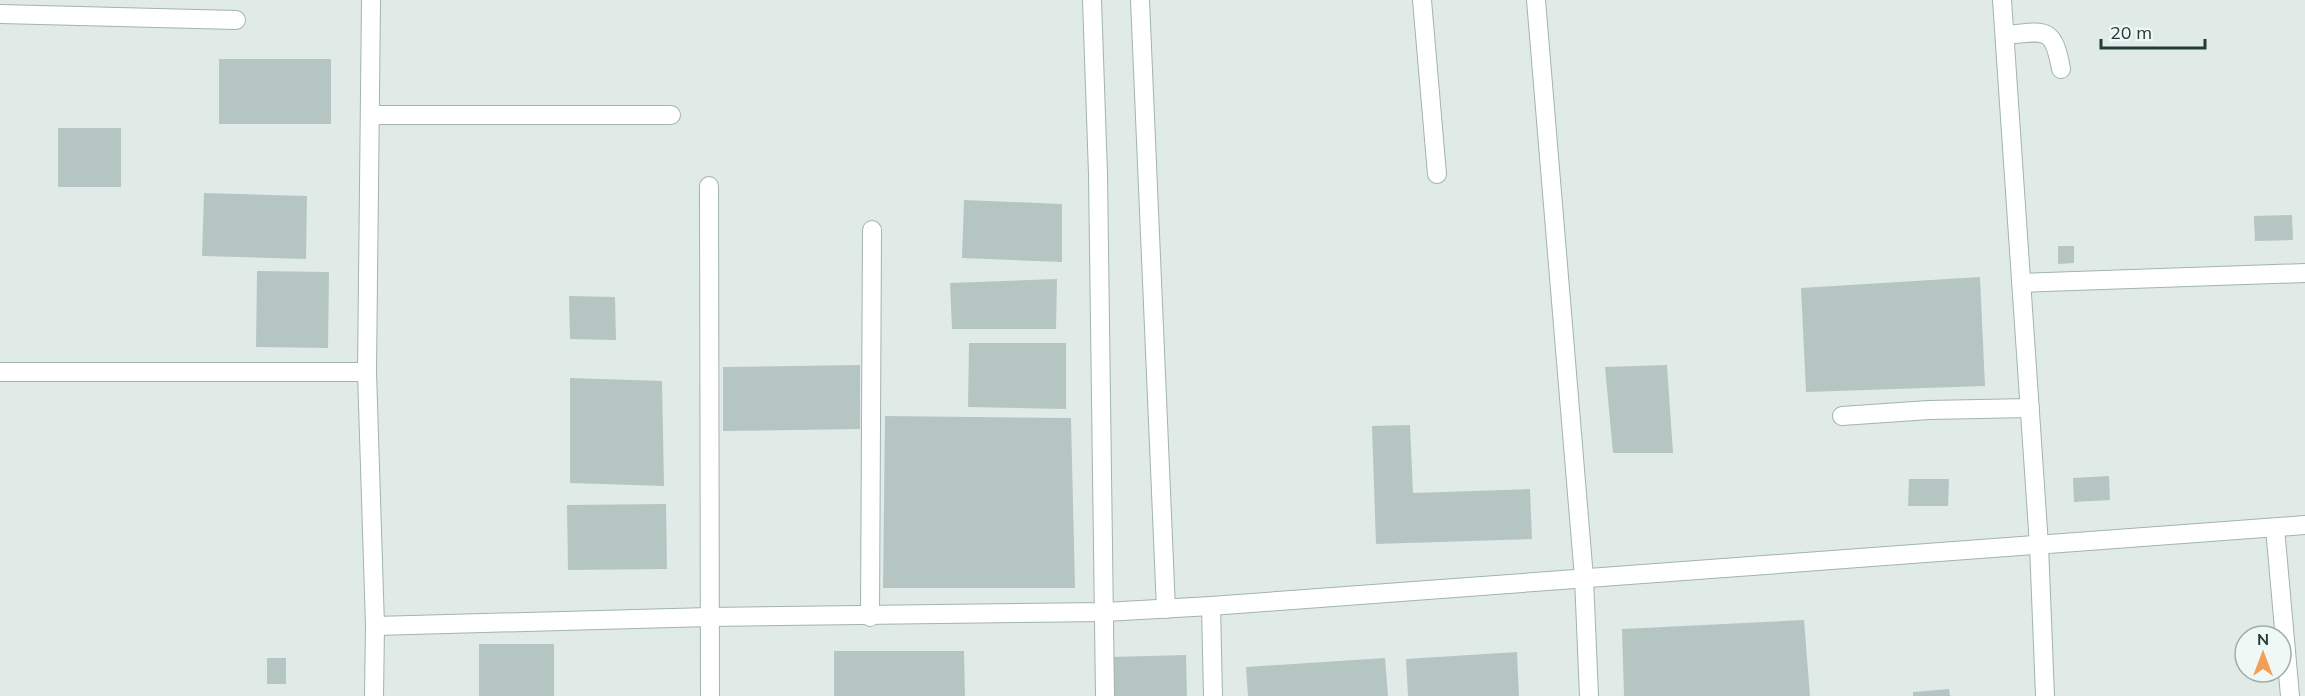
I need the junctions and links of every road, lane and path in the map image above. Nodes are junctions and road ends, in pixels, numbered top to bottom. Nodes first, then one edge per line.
1 (371, 0) edge
2 (1092, 0) edge
3 (1140, 0) edge
4 (1422, 0) edge
5 (1536, 0) edge
6 (2002, 0) edge
7 (111, 8) edge
8 (0, 14) edge
9 (236, 20) dead end
10 (2005, 35) junction
11 (2061, 69) dead end
12 (371, 115) junction
13 (671, 115) dead end
14 (1437, 174) dead end
15 (709, 186) dead end
16 (872, 230) dead end
17 (2305, 273) edge
18 (2021, 283) junction
19 (0, 372) edge
20 (367, 372) junction
21 (2030, 408) junction
22 (1842, 416) dead end
23 (2305, 525) edge
24 (2275, 528) junction
25 (2039, 545) junction
26 (1584, 578) junction
27 (1211, 606) junction
28 (1166, 609) junction
29 (1105, 612) junction
30 (709, 617) junction
31 (870, 617) junction
32 (375, 626) junction
33 (374, 696) edge
34 (710, 696) edge
35 (1105, 696) edge
36 (1213, 696) edge
37 (1589, 696) edge
38 (2044, 696) edge
39 (2290, 696) edge

1 - 12 street
2 - 29 street
3 - 28 street
4 - 14 street
5 - 26 street
6 - 10 street
7 - 8 street
7 - 9 street
10 - 11 street
10 - 18 street
12 - 13 street
12 - 20 street
15 - 30 street
16 - 31 street
17 - 18 street
18 - 21 street
19 - 20 street
20 - 32 street
21 - 22 street
21 - 25 street
23 - 24 street
24 - 25 street
24 - 39 street
25 - 26 street
25 - 38 street
26 - 27 street
26 - 37 street
27 - 28 street
27 - 36 street
28 - 29 street
29 - 31 street
29 - 35 street
30 - 31 street
30 - 32 street
30 - 34 street
32 - 33 street

